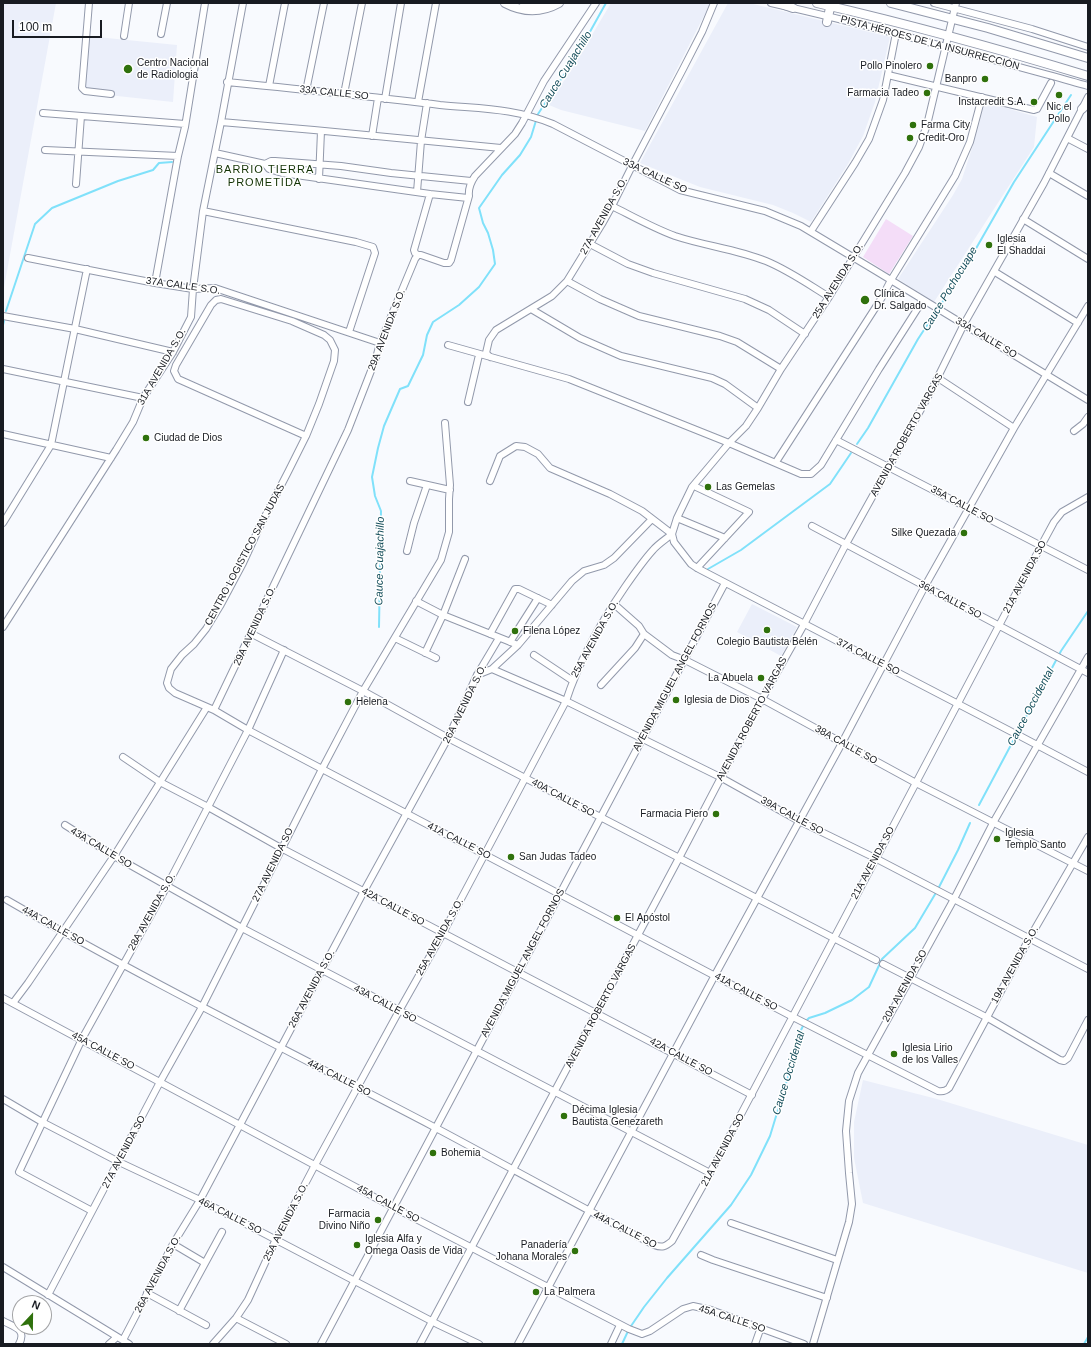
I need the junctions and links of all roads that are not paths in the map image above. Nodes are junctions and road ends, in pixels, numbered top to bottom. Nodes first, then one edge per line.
1 (90, 3) edge
2 (129, 3) edge
3 (167, 3) edge
4 (205, 3) edge
5 (242, 3) edge
6 (285, 3) edge
7 (324, 3) edge
8 (362, 3) edge
9 (401, 3) edge
10 (436, 3) edge
11 (505, 3) edge
12 (524, 3) edge
13 (547, 3) edge
14 (559, 3) edge
15 (596, 3) edge
16 (714, 3) edge
17 (772, 3) edge
18 (779, 3) edge
19 (817, 3) edge
20 (891, 3) edge
21 (934, 3) edge
22 (830, 4) edge
23 (956, 6) edge
24 (793, 8) junction
25 (953, 18) junction
26 (827, 19) junction
27 (896, 33) junction
28 (161, 34) dead end
29 (124, 36) dead end
30 (949, 36) junction
31 (946, 46) junction
32 (1088, 47) edge
33 (1088, 58) edge
34 (888, 75) junction
35 (1088, 76) edge
36 (227, 82) junction
37 (1051, 83) dead end
38 (269, 86) junction
39 (1088, 86) edge
40 (937, 88) junction
41 (306, 91) junction
42 (111, 94) dead end
43 (344, 94) junction
44 (982, 97) junction
45 (1088, 97) edge
46 (378, 98) junction
47 (385, 99) junction
48 (418, 102) junction
49 (427, 103) junction
50 (1085, 106) edge
51 (43, 113) dead end
52 (528, 115) junction
53 (81, 116) junction
54 (221, 122) junction
55 (185, 124) junction
56 (321, 130) junction
57 (372, 136) junction
58 (1069, 139) dead end
59 (421, 141) junction
60 (501, 148) junction
61 (1088, 149) edge
62 (44, 150) dead end
63 (78, 152) junction
64 (215, 153) junction
65 (178, 156) junction
66 (265, 164) junction
67 (319, 164) junction
68 (632, 166) junction
69 (1049, 173) junction
70 (418, 176) junction
71 (319, 179) junction
72 (471, 181) junction
73 (76, 184) dead end
74 (417, 192) junction
75 (430, 194) junction
76 (1088, 196) edge
77 (468, 198) junction
78 (612, 206) junction
79 (203, 211) junction
80 (1023, 219) junction
81 (811, 231) junction
82 (590, 244) junction
83 (418, 255) junction
84 (853, 257) junction
85 (28, 258) dead end
86 (1088, 259) edge
87 (87, 270) junction
88 (995, 272) junction
89 (891, 280) junction
90 (567, 281) junction
91 (155, 283) junction
92 (193, 288) junction
93 (829, 297) junction
94 (923, 300) junction
95 (1088, 306) edge
96 (531, 309) junction
97 (3, 316) edge
98 (1078, 323) junction
99 (964, 324) junction
100 (75, 329) junction
101 (349, 332) junction
102 (805, 334) junction
103 (380, 343) junction
104 (448, 345) dead end
105 (173, 352) junction
106 (479, 355) junction
107 (490, 357) junction
108 (3, 369) edge
109 (781, 369) junction
110 (1046, 375) junction
111 (938, 378) junction
112 (64, 382) junction
113 (143, 398) junction
114 (1088, 400) edge
115 (468, 402) dead end
116 (758, 408) junction
117 (1088, 417) edge
118 (445, 423) dead end
119 (1014, 428) junction
120 (1074, 431) dead end
121 (3, 434) edge
122 (306, 436) junction
123 (836, 440) junction
124 (730, 443) junction
125 (51, 445) junction
126 (111, 458) junction
127 (776, 462) junction
128 (889, 467) junction
129 (410, 481) dead end
130 (490, 481) dead end
131 (427, 485) junction
132 (694, 486) junction
133 (450, 490) junction
134 (1088, 497) edge
135 (968, 509) junction
136 (677, 518) junction
137 (652, 519) junction
138 (3, 523) edge
139 (812, 526) dead end
140 (672, 534) junction
141 (724, 538) junction
142 (846, 544) junction
143 (1041, 546) junction
144 (407, 551) dead end
145 (465, 559) dead end
146 (696, 568) junction
147 (1088, 570) edge
148 (725, 583) junction
149 (925, 586) junction
150 (538, 598) junction
151 (416, 601) junction
152 (614, 604) junction
153 (552, 606) junction
154 (443, 615) junction
155 (804, 624) junction
156 (998, 625) junction
157 (3, 626) edge
158 (252, 634) junction
159 (490, 634) junction
160 (644, 634) junction
161 (395, 638) junction
162 (499, 638) junction
163 (510, 642) junction
164 (518, 645) junction
165 (284, 650) junction
166 (425, 653) junction
167 (534, 655) dead end
168 (1088, 657) edge
169 (436, 658) dead end
170 (685, 660) junction
171 (883, 665) junction
172 (492, 669) junction
173 (1081, 669) junction
174 (1088, 673) edge
175 (477, 675) junction
176 (573, 681) junction
177 (601, 685) dead end
178 (169, 688) joint
179 (363, 691) junction
180 (762, 699) junction
181 (566, 701) junction
182 (958, 703) junction
183 (207, 707) junction
184 (214, 710) junction
185 (248, 730) junction
186 (1012, 732) dead end
187 (1020, 736) dead end
188 (448, 738) junction
189 (643, 739) junction
190 (842, 743) junction
191 (1038, 745) junction
192 (123, 757) dead end
193 (322, 769) junction
194 (1088, 772) edge
195 (720, 777) junction
196 (525, 778) junction
197 (160, 782) junction
198 (916, 783) junction
199 (208, 807) junction
200 (406, 814) junction
201 (600, 817) junction
202 (798, 821) junction
203 (993, 823) junction
204 (65, 825) dead end
205 (1088, 837) edge
206 (281, 848) junction
207 (484, 854) junction
208 (114, 856) junction
209 (679, 858) junction
210 (875, 858) junction
211 (1073, 863) junction
212 (1088, 871) edge
213 (167, 886) junction
214 (364, 891) junction
215 (559, 894) junction
216 (757, 899) junction
217 (954, 899) junction
218 (6, 900) dead end
219 (242, 928) junction
220 (62, 932) junction
221 (443, 933) junction
222 (638, 935) junction
223 (834, 938) junction
224 (1028, 939) junction
225 (876, 960) dead end
226 (123, 964) junction
227 (883, 964) dead end
228 (1088, 969) edge
229 (321, 970) junction
230 (518, 972) junction
231 (715, 975) junction
232 (910, 978) junction
233 (3, 999) edge
234 (13, 1003) junction
235 (202, 1007) junction
236 (399, 1011) junction
237 (597, 1013) junction
238 (793, 1017) junction
239 (986, 1017) junction
240 (1088, 1020) edge
241 (82, 1040) junction
242 (281, 1048) junction
243 (476, 1051) junction
244 (673, 1053) junction
245 (868, 1054) junction
246 (160, 1082) junction
247 (358, 1088) junction
248 (555, 1092) junction
249 (942, 1092) joint
250 (752, 1095) junction
251 (3, 1099) edge
252 (42, 1122) junction
253 (240, 1124) junction
254 (435, 1128) junction
255 (632, 1131) junction
256 (119, 1162) junction
257 (315, 1165) junction
258 (514, 1170) junction
259 (710, 1173) junction
260 (200, 1200) junction
261 (394, 1207) junction
262 (92, 1211) junction
263 (589, 1211) junction
264 (731, 1223) dead end
265 (222, 1232) dead end
266 (276, 1239) junction
267 (672, 1241) joint
268 (173, 1244) junction
269 (472, 1248) junction
270 (701, 1255) dead end
271 (837, 1260) junction
272 (205, 1263) junction
273 (3, 1267) edge
274 (355, 1280) junction
275 (548, 1288) junction
276 (147, 1293) junction
277 (48, 1295) joint
278 (52, 1297) edge
279 (827, 1298) junction
280 (179, 1311) junction
281 (236, 1318) junction
282 (3, 1320) edge
283 (433, 1321) junction
284 (206, 1325) dead end
285 (620, 1325) junction
286 (761, 1328) junction
287 (120, 1338) junction
288 (19, 1344) edge
289 (110, 1344) edge
290 (130, 1344) edge
291 (213, 1344) edge
292 (286, 1344) edge
293 (321, 1344) edge
294 (420, 1344) edge
295 (479, 1344) edge
296 (518, 1344) edge
297 (611, 1344) edge
298 (755, 1344) edge
299 (804, 1344) edge
300 (813, 1344) edge

1 - 42 street
2 - 29 street
3 - 28 street
4 - 55 street
5 - 36 street, 31A AVENIDA S.O.
6 - 38 street
7 - 41 street
8 - 43 street
9 - 47 street
10 - 48 street
11 - 14 main road
12 - 13 main road
15 - 52 street
16 - 68 street, 27A AVENIDA S.O.
17 - 24 street, PISTA HÉROES DE LA INSURRECCIÓN
18 - 24 main road
19 - 22 main road, PISTA HÉROES DE LA INSURRECCIÓN
20 - 25 main road
21 - 23 street
22 - 26 main road
22 - 30 main road, PISTA HÉROES DE LA INSURRECCIÓN
23 - 25 street, 25A AVENIDA S.O.
23 - 32 street
24 - 26 street, PISTA HÉROES DE LA INSURRECCIÓN
25 - 30 street, 25A AVENIDA S.O.
25 - 33 main road
26 - 27 street, PISTA HÉROES DE LA INSURRECCIÓN
27 - 31 street, PISTA HÉROES DE LA INSURRECCIÓN
27 - 34 street
30 - 31 street, 25A AVENIDA S.O.
30 - 35 main road, PISTA HÉROES DE LA INSURRECCIÓN
31 - 39 street, PISTA HÉROES DE LA INSURRECCIÓN
31 - 40 street, 25A AVENIDA S.O.
34 - 40 street
34 - 81 street
36 - 38 street, 33A CALLE SO
36 - 54 street, 31A AVENIDA S.O.
37 - 44 street
38 - 41 street, 33A CALLE SO
40 - 44 street
40 - 84 street, 25A AVENIDA S.O.
41 - 43 street, 33A CALLE SO
43 - 46 street, 33A CALLE SO
44 - 89 street
45 - 50 street, AVENIDA ROBERTO VARGAS
46 - 47 street, 33A CALLE SO
46 - 57 street
47 - 48 street, 33A CALLE SO
48 - 49 street, 33A CALLE SO
49 - 52 street, 33A CALLE SO
49 - 59 street
50 - 69 street, AVENIDA ROBERTO VARGAS
51 - 53 street
52 - 60 street
52 - 68 street, 33A CALLE SO
53 - 55 street
53 - 63 street
54 - 56 street
54 - 64 street, 31A AVENIDA S.O.
55 - 65 street
56 - 57 street
56 - 67 street
57 - 59 street
58 - 61 street
59 - 60 street
59 - 70 street
60 - 72 street
62 - 63 street
63 - 65 street
63 - 73 street
64 - 66 street
64 - 79 street, 31A AVENIDA S.O.
65 - 91 street
66 - 67 street
66 - 71 street
67 - 70 street
67 - 71 street
68 - 78 street, 27A AVENIDA S.O.
68 - 81 street, 33A CALLE SO
69 - 76 street
69 - 80 street, AVENIDA ROBERTO VARGAS
70 - 72 street
70 - 74 street
71 - 74 street
72 - 77 street
74 - 75 street
75 - 77 street
75 - 83 street
77 - 83 street
78 - 82 street, 27A AVENIDA S.O.
78 - 93 street
79 - 92 street, 31A AVENIDA S.O.
79 - 101 street
80 - 86 street
80 - 88 street, AVENIDA ROBERTO VARGAS
81 - 84 street, 33A CALLE SO
82 - 90 street, 27A AVENIDA S.O.
82 - 102 street
83 - 103 street, 29A AVENIDA S.O.
84 - 89 street, 33A CALLE SO
84 - 93 street, 25A AVENIDA S.O.
85 - 87 street, 37A CALLE S.O.
87 - 91 street, 37A CALLE S.O.
87 - 100 street
88 - 98 street
88 - 99 street, AVENIDA ROBERTO VARGAS
89 - 94 street, 33A CALLE SO
89 - 127 street
90 - 96 street, 27A AVENIDA S.O.
90 - 109 street
91 - 92 street, 37A CALLE S.O.
92 - 101 street, 37A CALLE S.O.
92 - 105 street, 31A AVENIDA S.O.
93 - 102 street, 25A AVENIDA S.O.
94 - 99 street, 33A CALLE SO
94 - 123 street
95 - 98 street
96 - 107 street, 27A AVENIDA S.O.
96 - 116 street
97 - 100 street
98 - 110 street
99 - 110 street, 33A CALLE SO
99 - 111 street, AVENIDA ROBERTO VARGAS
100 - 105 street
100 - 112 street
101 - 103 street, 37A CALLE S.O.
102 - 109 street, 25A AVENIDA S.O.
103 - 158 street, 29A AVENIDA S.O.
104 - 106 street
105 - 113 street, 31A AVENIDA S.O.
106 - 107 street
106 - 115 street
107 - 124 street
108 - 112 street
109 - 116 street, 25A AVENIDA S.O.
110 - 114 street, 33A CALLE SO
110 - 119 street
111 - 119 street
111 - 128 street, AVENIDA ROBERTO VARGAS
112 - 113 street
112 - 125 street
113 - 126 street, 31A AVENIDA S.O.
116 - 124 street, 25A AVENIDA S.O.
117 - 120 street
118 - 133 street, 27A AVENIDA SO
119 - 135 street
121 - 125 street
122 - 122 street, CENTRO LOGISTICO SAN JUDAS
122 - 178 street, CENTRO LOGISTICO SAN JUDAS
123 - 127 street
123 - 128 street, 35A CALLE SO
124 - 127 street
124 - 132 street, 25A AVENIDA S.O.
125 - 126 street
125 - 138 street
126 - 157 street, 31A AVENIDA S.O.
128 - 135 street, 35A CALLE SO
128 - 142 street, AVENIDA ROBERTO VARGAS
129 - 131 street
130 - 137 street
131 - 133 street
131 - 144 street
132 - 136 street, 25A AVENIDA S.O.
132 - 141 street
133 - 151 street, 27A AVENIDA SO
134 - 143 street, 21A AVENIDA SO
135 - 143 street, 35A CALLE SO
135 - 149 street
136 - 140 street, 25A AVENIDA S.O.
136 - 141 street
137 - 140 street
137 - 153 street
139 - 142 street, 36A CALLE SO
140 - 146 street
140 - 152 street, 25A AVENIDA S.O.
141 - 146 street
142 - 149 street, 36A CALLE SO
142 - 155 street, AVENIDA ROBERTO VARGAS
143 - 147 street, 35A CALLE SO
143 - 156 street, 21A AVENIDA SO
145 - 154 street
146 - 148 street
148 - 155 street, 37A CALLE SO
148 - 170 street, AVENIDA MIGUEL ANGEL FORNOS
149 - 156 street, 36A CALLE SO
149 - 171 street
150 - 153 street
150 - 159 street
150 - 163 street
151 - 154 street
151 - 161 street, 27A AVENIDA SO
152 - 160 street, 38A CALLE SO
152 - 176 street, 25A AVENIDA S.O.
153 - 164 street
154 - 159 street
154 - 166 street
155 - 171 street, 37A CALLE SO
155 - 180 street, AVENIDA ROBERTO VARGAS
156 - 173 street, 36A CALLE SO
156 - 182 street, 21A AVENIDA SO
158 - 165 street, 40A CALLE SO
158 - 184 street, 29A AVENIDA S.O.
159 - 162 street
160 - 170 street, 38A CALLE SO
160 - 177 street
161 - 166 street
161 - 179 street, 27A AVENIDA SO
162 - 163 street
162 - 175 street, 26A AVENIDA S.O.
163 - 164 street
164 - 172 street
165 - 179 street, 40A CALLE SO
165 - 185 street, 28A AVENIDA S.O.
166 - 169 street
167 - 176 street
168 - 173 street, 20A AVENIDA SO
170 - 180 street, 38A CALLE SO
170 - 189 street, AVENIDA MIGUEL ANGEL FORNOS
171 - 182 street, 37A CALLE SO
171 - 190 street
172 - 175 street
172 - 181 street, 39A CALLE SO
173 - 174 street, 36A CALLE SO
173 - 191 street, 20A AVENIDA SO
175 - 188 street, 26A AVENIDA S.O.
176 - 181 street, 25A AVENIDA S.O.
178 - 183 street, 41A CALLE SO
179 - 188 street, 40A CALLE SO
179 - 193 street, 27A AVENIDA SO
180 - 190 street, 38A CALLE SO
180 - 195 street, AVENIDA ROBERTO VARGAS
181 - 189 street, 39A CALLE SO
181 - 196 street, 25A AVENIDA S.O.
182 - 186 street, 37A CALLE SO
182 - 198 street, 21A AVENIDA SO
183 - 184 street, 41A CALLE SO
183 - 197 street
184 - 185 street, 41A CALLE SO
185 - 193 street, 41A CALLE SO
185 - 199 street, 28A AVENIDA S.O.
187 - 191 street
188 - 196 street, 40A CALLE SO
188 - 200 street, 26A AVENIDA S.O.
189 - 195 street, 39A CALLE SO
189 - 201 street, AVENIDA MIGUEL ANGEL FORNOS
190 - 198 street, 38A CALLE SO
190 - 202 street
191 - 194 street
191 - 203 street, 20A AVENIDA SO
192 - 197 street, 42A CALLE SO
193 - 200 street, 41A CALLE SO
193 - 206 street, 27A AVENIDA SO
195 - 202 street, 39A CALLE SO
195 - 209 street, AVENIDA ROBERTO VARGAS
196 - 201 street, 40A CALLE SO
196 - 207 street, 25A AVENIDA S.O.
197 - 199 street, 42A CALLE SO
197 - 208 street
198 - 203 street, 38A CALLE SO
198 - 210 street, 21A AVENIDA SO
199 - 206 street, 42A CALLE SO
199 - 213 street, 28A AVENIDA S.O.
200 - 207 street, 41A CALLE SO
200 - 214 street, 26A AVENIDA S.O.
201 - 209 street, 40A CALLE SO
201 - 215 street, AVENIDA MIGUEL ANGEL FORNOS
202 - 210 street, 39A CALLE SO
202 - 216 street
203 - 211 street, 38A CALLE SO
203 - 217 street, 20A AVENIDA SO
204 - 208 street, 43A CALLE SO
205 - 211 street, 19A AVENIDA S.O.
206 - 214 street, 42A CALLE SO
206 - 219 street, 27A AVENIDA SO
207 - 215 street, 41A CALLE SO
207 - 221 street, 25A AVENIDA S.O.
208 - 213 street, 43A CALLE SO
208 - 220 street
209 - 216 street, 40A CALLE SO
209 - 222 street, AVENIDA ROBERTO VARGAS
210 - 217 street, 39A CALLE SO
210 - 223 street, 21A AVENIDA SO
211 - 212 street, 38A CALLE SO
211 - 224 street, 19A AVENIDA S.O.
213 - 219 street, 43A CALLE SO
213 - 226 street, 28A AVENIDA S.O.
214 - 221 street, 42A CALLE SO
214 - 229 street, 26A AVENIDA S.O.
215 - 222 street, 41A CALLE SO
215 - 230 street, AVENIDA MIGUEL ANGEL FORNOS
216 - 223 street, 40A CALLE SO
216 - 231 street
217 - 224 street, 39A CALLE SO
217 - 232 street, 20A AVENIDA SO
218 - 220 street, 44A CALLE SO
219 - 229 street, 43A CALLE SO
219 - 235 street, 27A AVENIDA SO
220 - 226 street, 44A CALLE SO
220 - 234 street
221 - 230 street, 42A CALLE SO
221 - 236 street, 25A AVENIDA S.O.
222 - 231 street, 41A CALLE SO
222 - 237 street, AVENIDA ROBERTO VARGAS
223 - 225 street, 40A CALLE SO
223 - 238 street, 21A AVENIDA SO
224 - 228 street, 39A CALLE SO
224 - 239 street, 19A AVENIDA S.O.
226 - 235 street, 44A CALLE SO
226 - 241 street, 28A AVENIDA S.O.
227 - 232 street
229 - 236 street, 43A CALLE SO
229 - 242 street, 26A AVENIDA S.O.
230 - 237 street, 42A CALLE SO
230 - 243 street, AVENIDA MIGUEL ANGEL FORNOS
231 - 238 street, 41A CALLE SO
231 - 244 street
232 - 239 street
232 - 245 street, 20A AVENIDA SO
233 - 234 street, 45A CALLE SO
234 - 241 street, 45A CALLE SO
235 - 242 street, 44A CALLE SO
235 - 246 street, 27A AVENIDA SO
236 - 243 street, 43A CALLE SO
236 - 247 street, 25A AVENIDA S.O.
237 - 244 street, 42A CALLE SO
237 - 248 street, AVENIDA ROBERTO VARGAS
238 - 245 street, 41A CALLE SO
238 - 250 street, 21A AVENIDA SO
239 - 240 street
239 - 249 street, 19A AVENIDA S.O.
241 - 246 street, 45A CALLE SO
241 - 252 street, 28A AVENIDA S.O.
242 - 247 street, 44A CALLE SO
242 - 253 street, 26A AVENIDA S.O.
243 - 248 street, 43A CALLE SO
243 - 254 street, AVENIDA MIGUEL ANGEL FORNOS
244 - 250 street, 42A CALLE SO
244 - 255 street
245 - 249 street, 41A CALLE SO
245 - 271 street, 20A AVENIDA SO
246 - 253 street, 45A CALLE SO
246 - 256 street, 27A AVENIDA SO
247 - 254 street, 44A CALLE SO
247 - 257 street, 25A AVENIDA S.O.
248 - 255 street, 43A CALLE SO
248 - 258 street, AVENIDA ROBERTO VARGAS
250 - 259 street, 21A AVENIDA SO
251 - 252 street, 46A CALLE SO
252 - 256 street, 46A CALLE SO
252 - 262 street, 28A AVENIDA S.O.
253 - 257 street, 45A CALLE SO
253 - 260 street, 26A AVENIDA S.O.
254 - 258 street, 44A CALLE SO
254 - 261 street, AVENIDA MIGUEL ANGEL FORNOS
255 - 259 street, 43A CALLE SO
255 - 263 street
256 - 260 street, 46A CALLE SO
256 - 262 street, 27A AVENIDA SO
257 - 261 street, 45A CALLE SO
257 - 266 street, 25A AVENIDA S.O.
258 - 263 street, 44A CALLE SO
258 - 269 street, AVENIDA ROBERTO VARGAS
259 - 267 street, 21A AVENIDA SO
260 - 266 street, 46A CALLE SO
260 - 268 street, 26A AVENIDA S.O.
261 - 269 street, 45A CALLE SO
261 - 274 street, AVENIDA MIGUEL ANGEL FORNOS
262 - 277 street, 27A AVENIDA SO
263 - 267 street, 44A CALLE SO
263 - 275 street
264 - 271 street
265 - 272 street
266 - 274 street, 46A CALLE SO
266 - 281 street, 25A AVENIDA S.O.
268 - 272 street
268 - 276 street, 26A AVENIDA S.O.
269 - 275 street, 45A CALLE SO
269 - 283 street, AVENIDA ROBERTO VARGAS
270 - 279 street
271 - 279 street, 20A AVENIDA SO
272 - 280 street
273 - 277 street
274 - 283 street, 46A CALLE SO
274 - 293 street, AVENIDA MIGUEL ANGEL FORNOS
275 - 285 street, 45A CALLE SO
275 - 296 street
276 - 280 street
276 - 287 street, 26A AVENIDA S.O.
278 - 287 street
279 - 300 street, 20A AVENIDA SO
280 - 284 street
281 - 291 street, 25A AVENIDA S.O.
281 - 292 street
282 - 288 street
283 - 294 street, AVENIDA ROBERTO VARGAS
283 - 295 street, 46A CALLE SO
285 - 286 street, 45A CALLE SO
285 - 297 street
286 - 298 street
286 - 299 street, 45A CALLE SO
287 - 289 street, 26A AVENIDA S.O.
287 - 290 street

